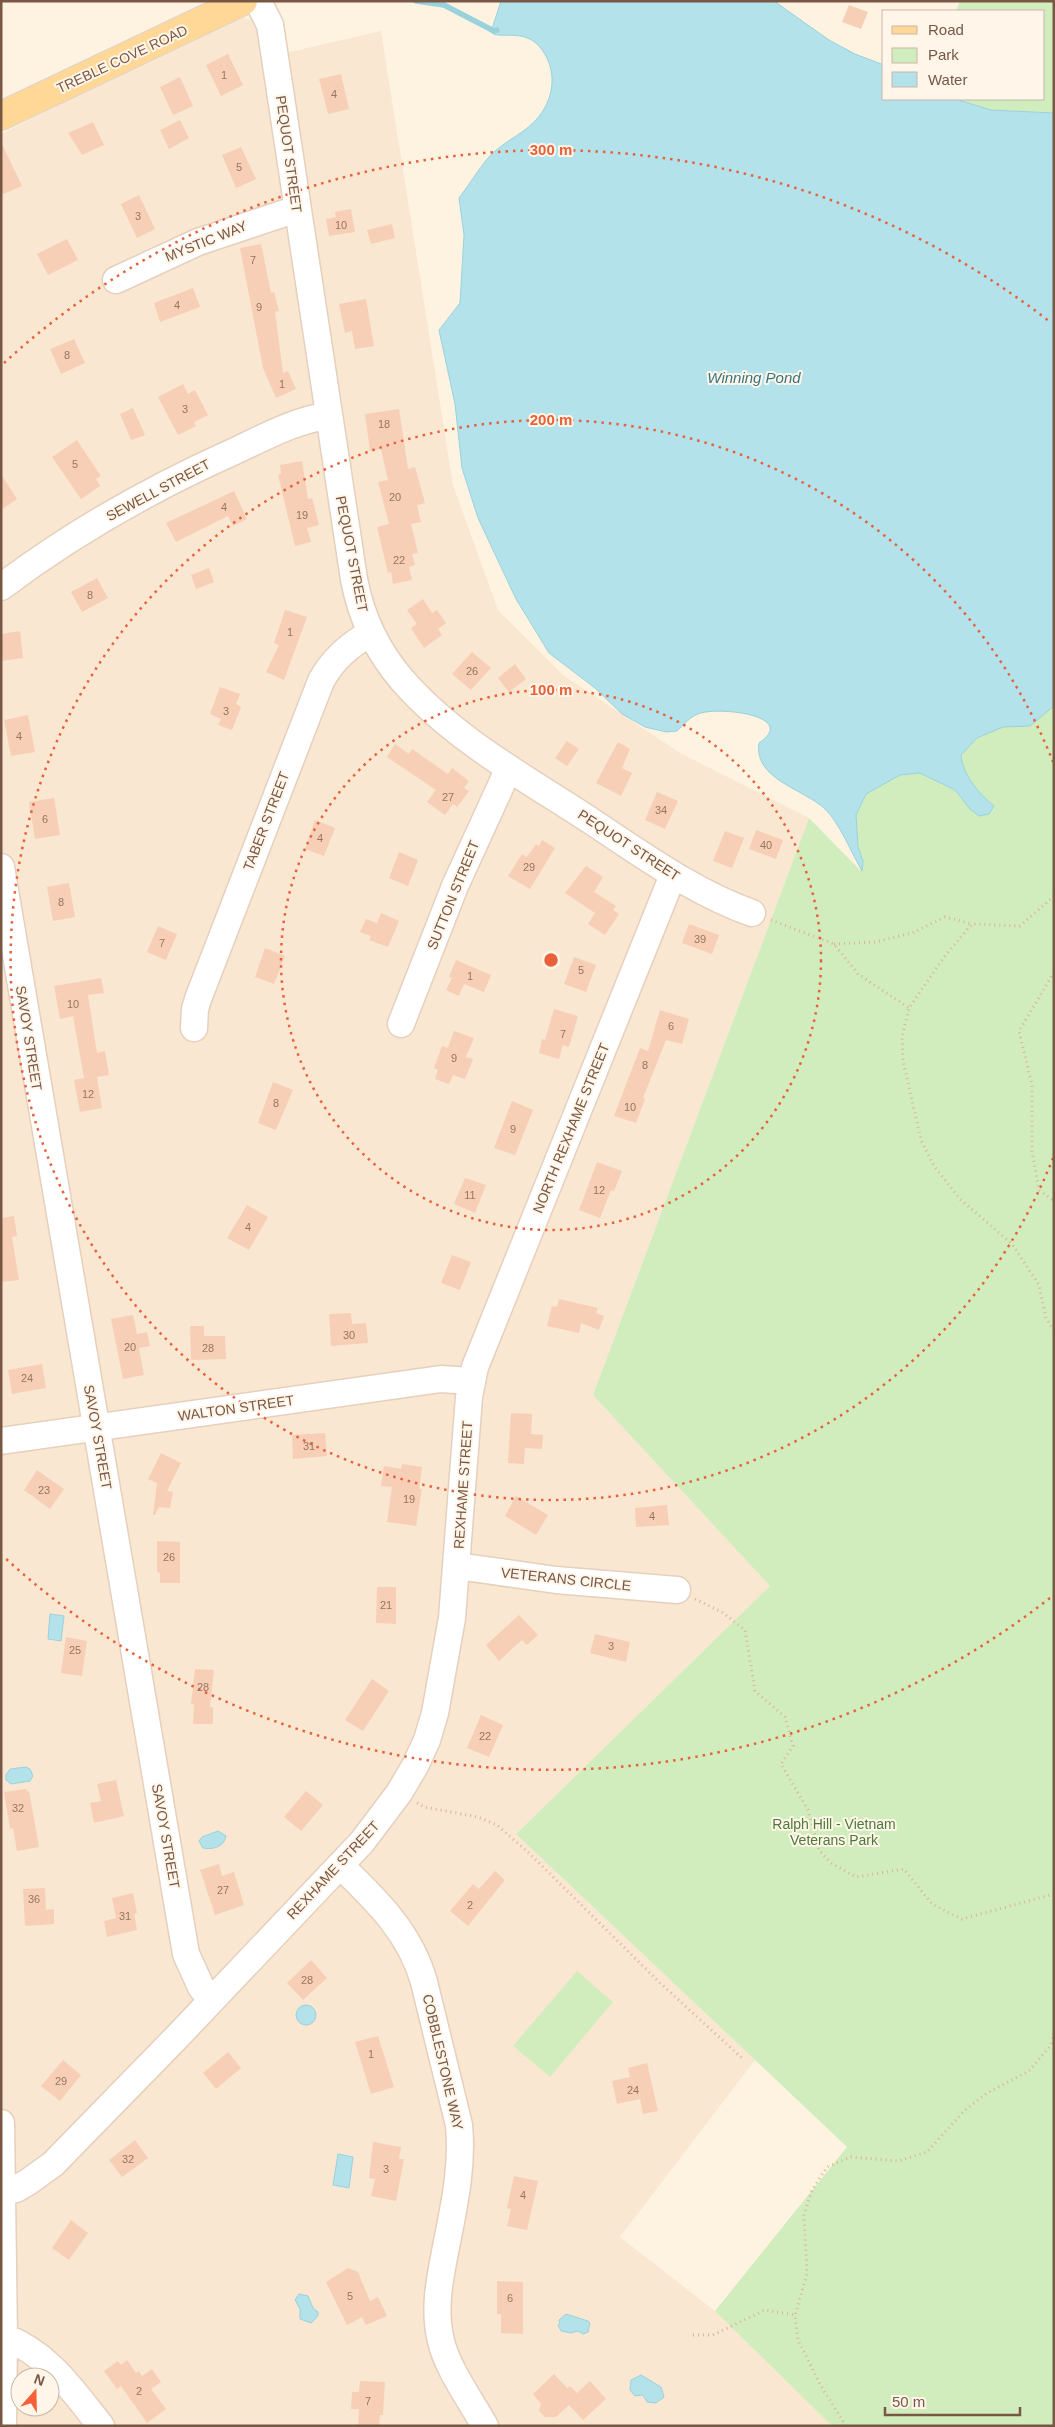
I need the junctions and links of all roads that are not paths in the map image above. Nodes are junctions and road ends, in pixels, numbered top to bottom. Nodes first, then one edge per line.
1 (243, 1) edge
2 (258, 1) edge
3 (1, 116) edge
4 (297, 209) junction
5 (116, 280) dead end
6 (328, 416) junction
7 (1, 587) edge
8 (371, 633) junction
9 (509, 768) junction
10 (1, 867) edge
11 (673, 875) junction
12 (752, 914) road end
13 (401, 1024) dead end
14 (194, 1028) dead end
15 (471, 1381) junction
16 (96, 1427) junction
17 (1, 1441) edge
18 (457, 1566) junction
19 (676, 1590) road end
20 (340, 1865) junction
21 (211, 2000) junction
22 (1, 2122) edge
23 (2, 2192) edge
24 (4, 2337) junction
25 (3, 2426) edge
26 (102, 2426) edge
27 (485, 2426) edge

1 - 3 main road, TREBLE COVE ROAD
2 - 4 street, PEQUOT STREET
4 - 5 street, MYSTIC WAY
4 - 6 street, PEQUOT STREET
6 - 7 street, SEWELL STREET
6 - 8 street, PEQUOT STREET
8 - 9 street, PEQUOT STREET
8 - 14 street, TABER STREET
9 - 11 street, PEQUOT STREET
9 - 13 street, SUTTON STREET
10 - 16 street, SAVOY STREET
11 - 12 street, PEQUOT STREET
11 - 15 street, NORTH REXHAME STREET
15 - 16 street, WALTON STREET
15 - 18 street, REXHAME STREET
16 - 17 street, WALTON STREET
16 - 21 street, SAVOY STREET
18 - 19 street, VETERANS CIRCLE
18 - 20 street, REXHAME STREET
20 - 21 street, REXHAME STREET
20 - 27 street, COBBLESTONE WAY
21 - 23 street, REXHAME STREET
22 - 23 street
23 - 24 street
24 - 25 street
24 - 26 street

